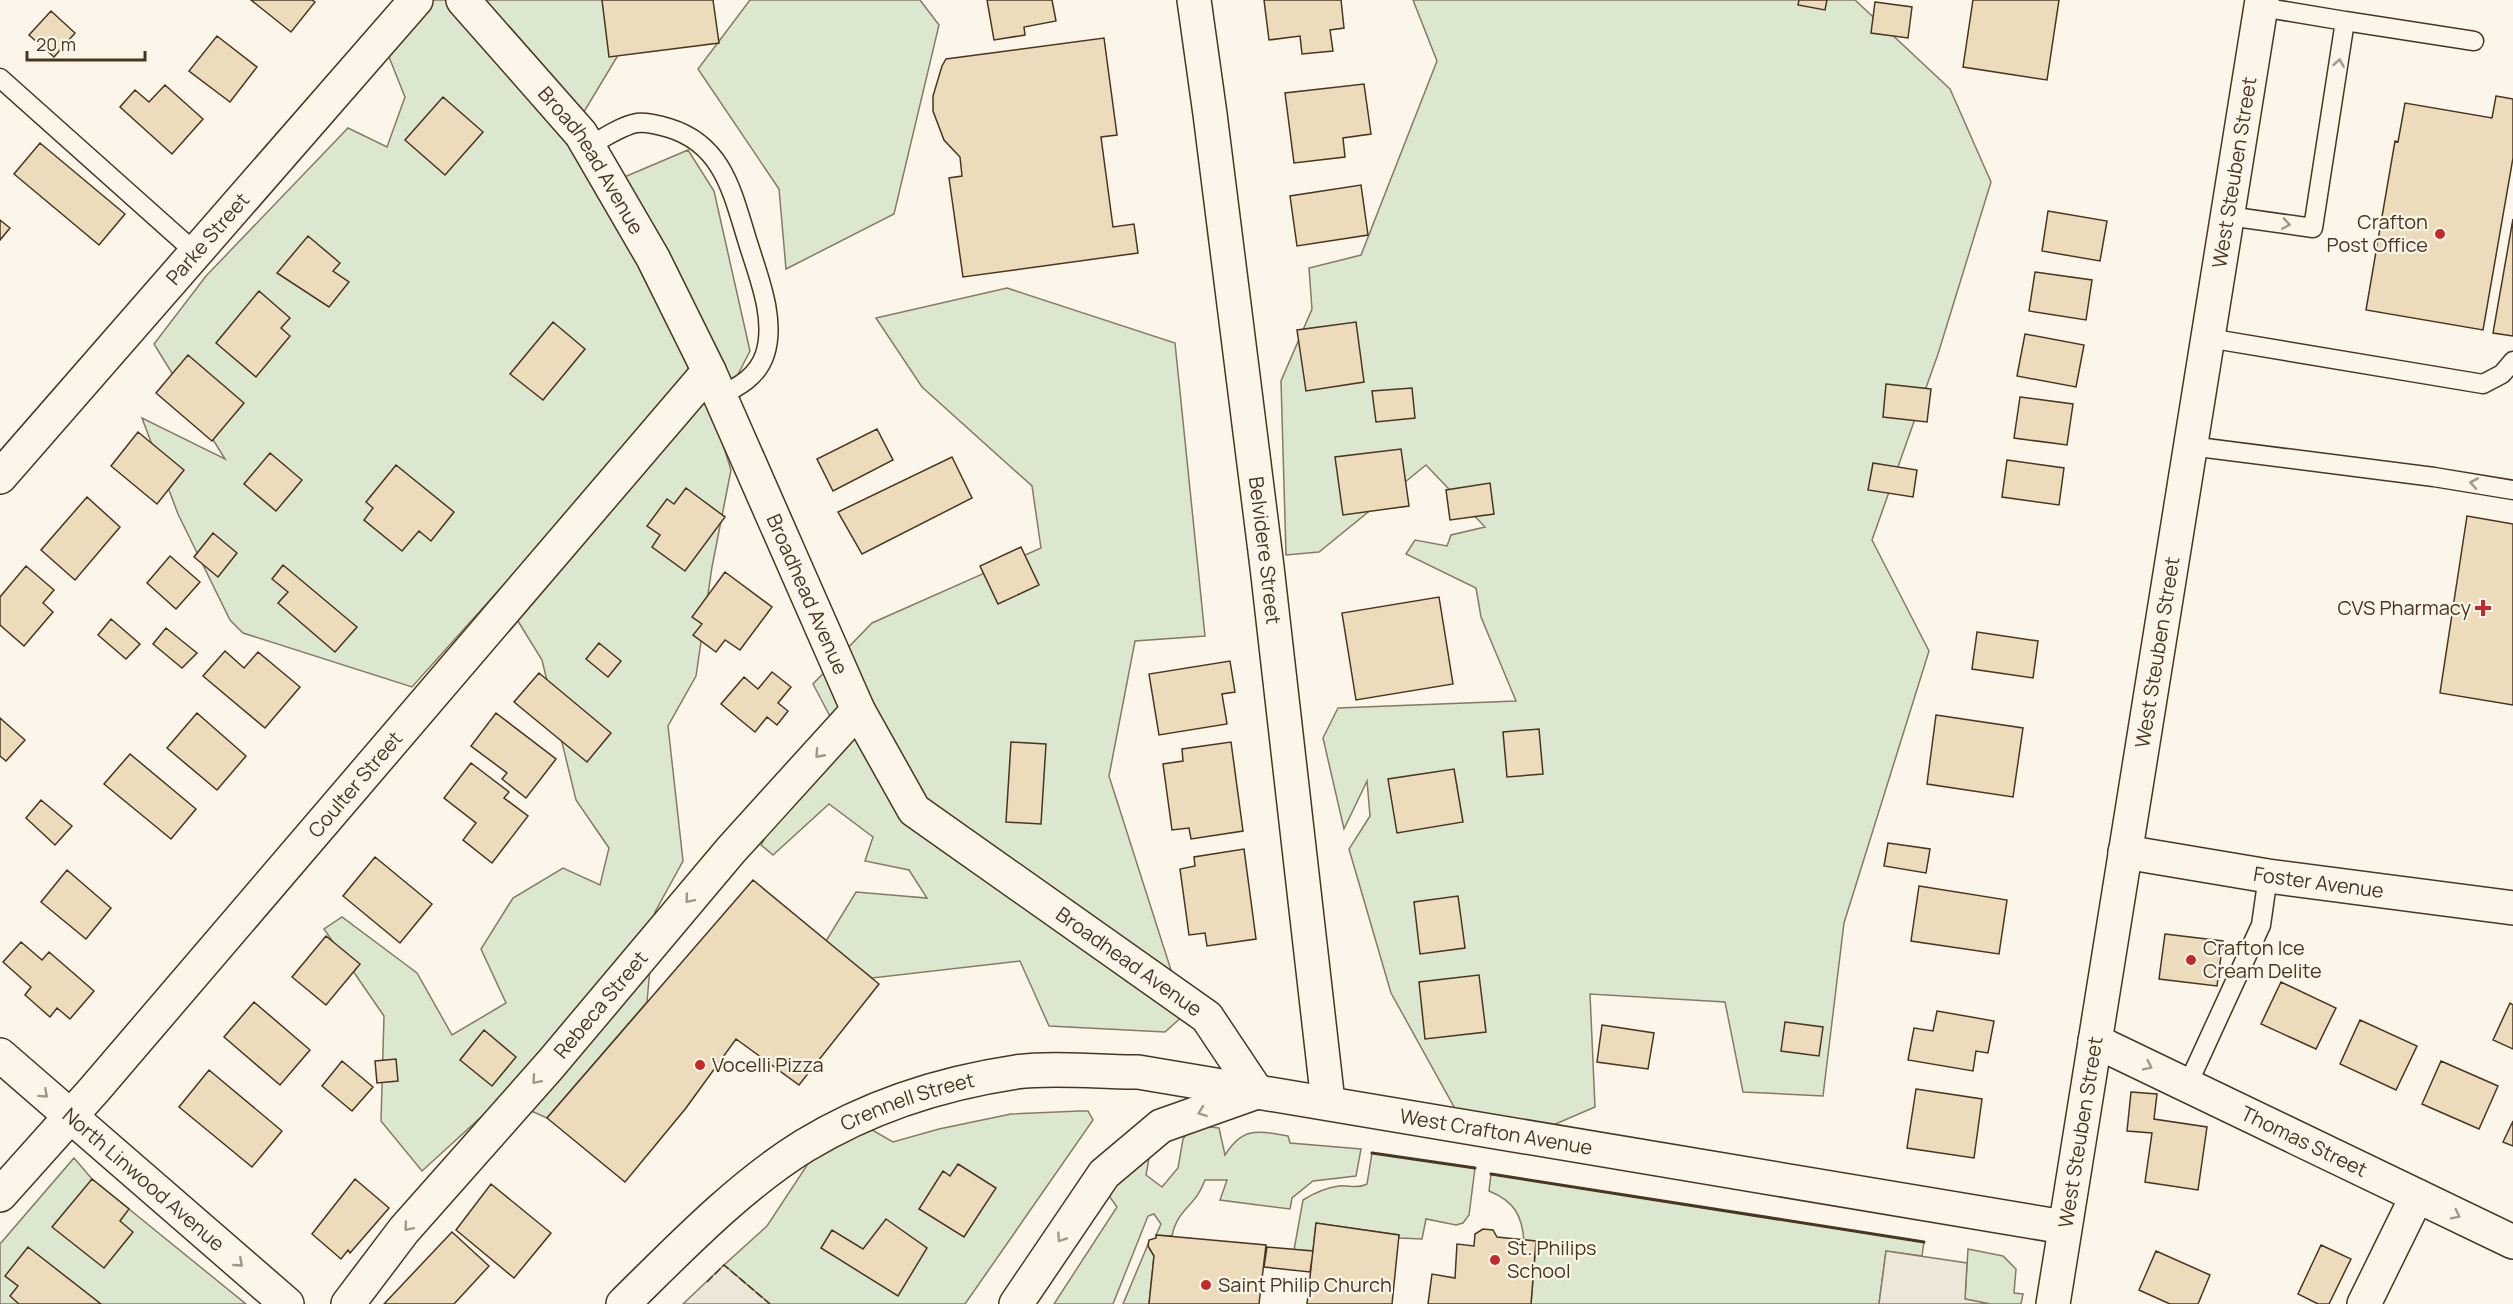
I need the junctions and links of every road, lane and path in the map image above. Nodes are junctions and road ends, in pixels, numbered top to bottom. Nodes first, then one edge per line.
1 (416, 0) edge
2 (463, 0) edge
3 (1194, 0) edge
4 (2262, 4) edge
5 (2345, 21) junction
6 (2474, 41) dead end
7 (0, 78) edge
8 (587, 147) junction
9 (2228, 216) junction
10 (196, 253) junction
11 (2208, 338) junction
12 (2513, 361) edge
13 (714, 384) junction
14 (2190, 446) junction
15 (0, 477) edge
16 (2513, 490) edge
17 (858, 710) junction
18 (2125, 852) junction
19 (2268, 876) junction
20 (2513, 908) edge
21 (2095, 1041) junction
22 (0, 1055) edge
23 (2187, 1086) junction
24 (1257, 1092) junction
25 (1328, 1102) junction
26 (69, 1117) junction
27 (0, 1195) edge
28 (2417, 1196) junction
29 (2064, 1227) junction
30 (2513, 1242) edge
31 (287, 1304) edge
32 (348, 1304) edge
33 (623, 1304) edge
34 (1016, 1304) edge
35 (2052, 1304) edge
36 (2364, 1304) edge

1 - 10 street, Parke Street
2 - 8 street, Broadhead Avenue
3 - 25 street, Belvidere Street
4 - 5 lane
4 - 9 street, West Steuben Street
5 - 6 lane
9 -> 5 lane
7 - 10 lane
8 - 13 street, Broadhead Avenue
8 - 13 lane
9 - 11 street, West Steuben Street
10 - 15 street, Parke Street
11 - 12 lane
11 - 14 street, West Steuben Street
13 - 17 street, Broadhead Avenue
13 - 26 street, Coulter Street
16 -> 14 lane
14 - 18 street, West Steuben Street
17 - 24 street, Broadhead Avenue
17 -> 32 street, Rebeca Street
18 - 19 street, Foster Avenue
18 - 21 street, West Steuben Street
19 - 20 street, Foster Avenue
19 - 23 lane
21 -> 23 street, Thomas Street
21 - 29 street, West Steuben Street
22 -> 26 street, North Linwood Avenue
23 - 28 street, Thomas Street
24 - 25 street, West Crafton Avenue
24 - 33 street, Crennell Street
24 -> 34 street, West Crafton Avenue
25 - 29 street, West Crafton Avenue
26 - 27 street, Coulter Street
26 -> 31 street, North Linwood Avenue
28 -> 30 street, Thomas Street
28 - 36 street
29 - 35 street, West Steuben Street

